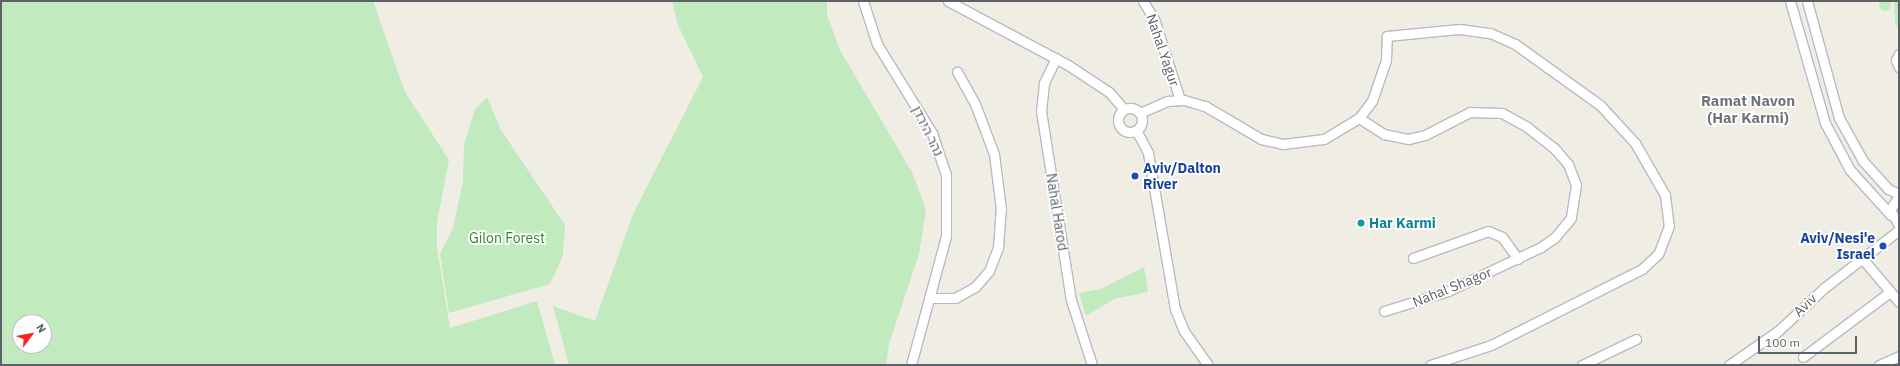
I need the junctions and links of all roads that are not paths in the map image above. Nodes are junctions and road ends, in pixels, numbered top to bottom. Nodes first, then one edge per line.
1 (863, 1) edge
2 (948, 1) edge
3 (1143, 1) edge
4 (1790, 1) edge
5 (1807, 1) edge
6 (1899, 54) edge
7 (1056, 58) junction
8 (1899, 67) edge
9 (957, 72) dead end
10 (1180, 100) junction
11 (1124, 109) junction
12 (1140, 113) junction
13 (1359, 118) junction
14 (1136, 130) junction
15 (1899, 195) edge
16 (1892, 216) junction
17 (1899, 225) edge
18 (1899, 230) edge
19 (1878, 243) junction
20 (1861, 257) junction
21 (1414, 258) dead end
22 (1518, 258) junction
23 (1890, 292) junction
24 (929, 298) junction
25 (1899, 302) edge
26 (1384, 311) dead end
27 (1636, 339) dead end
28 (1899, 356) edge
29 (1803, 358) dead end
30 (912, 365) edge
31 (1092, 365) edge
32 (1208, 365) edge
33 (1430, 365) edge
34 (1582, 365) edge
35 (1729, 365) edge
36 (1879, 365) edge

1 - 24 street, נהר הירדן
2 - 7 street
3 - 10 street, Nahal Yagur
4 - 16 street
5 - 15 street
6 - 8 street
7 - 11 street
7 - 31 street, Nahal Harod
9 - 24 street
10 - 12 street
10 - 13 street
11 - 12 street
11 - 14 street
12 - 14 street
13 - 22 street, Nahal Shagor
13 - 33 street
14 - 32 street
15 - 16 street, Aviv
16 - 17 street
16 - 19 street, Aviv
18 - 19 street, Aviv
19 - 20 street, Aviv
20 - 23 street
20 - 35 street, Aviv
21 - 22 street
22 - 26 street, Nahal Shagor
23 - 25 street
23 - 29 street
24 - 30 street, נהר הירדן
27 - 34 street
28 - 36 street

